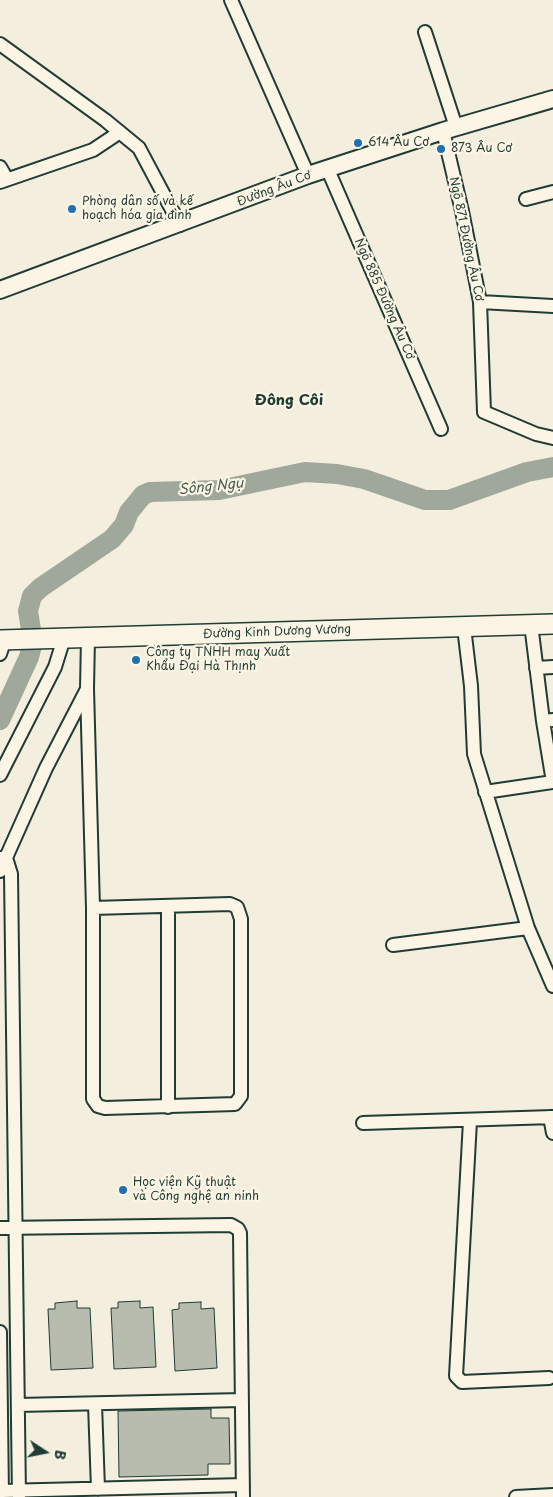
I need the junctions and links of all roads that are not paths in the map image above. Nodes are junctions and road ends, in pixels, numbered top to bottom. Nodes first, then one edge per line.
1 (231, 0) edge
2 (425, 32) dead end
3 (0, 44) edge
4 (553, 99) edge
5 (450, 129) junction
6 (120, 132) junction
7 (0, 167) edge
8 (328, 170) junction
9 (308, 175) junction
10 (4, 181) edge
11 (553, 192) edge
12 (526, 198) dead end
13 (180, 224) junction
14 (0, 290) edge
15 (480, 302) junction
16 (553, 306) edge
17 (441, 429) dead end
18 (553, 438) edge
19 (531, 624) junction
20 (553, 624) edge
21 (464, 627) junction
22 (88, 637) junction
23 (60, 638) junction
24 (4, 643) edge
25 (553, 666) edge
26 (536, 668) junction
27 (87, 688) junction
28 (548, 721) edge
29 (0, 775) edge
30 (553, 782) edge
31 (485, 792) junction
32 (3, 858) edge
33 (0, 871) edge
34 (168, 906) junction
35 (93, 908) junction
36 (528, 928) junction
37 (393, 945) dead end
38 (553, 986) edge
39 (168, 1107) junction
40 (552, 1117) edge
41 (470, 1121) junction
42 (363, 1123) dead end
43 (553, 1133) edge
44 (0, 1228) edge
45 (15, 1228) junction
46 (0, 1332) edge
47 (549, 1378) dead end
48 (18, 1383) junction
49 (1, 1384) edge
50 (242, 1400) junction
51 (95, 1404) junction
52 (18, 1405) junction
53 (98, 1489) junction
54 (243, 1491) edge
55 (2, 1494) edge
56 (19, 1494) edge
57 (553, 1495) edge
58 (516, 1497) edge

1 - 9 street
2 - 5 street, Ngõ 871 Đường Âu Cơ
3 - 6 street
4 - 5 main road, Đường Âu Cơ
5 - 8 main road, Đường Âu Cơ
5 - 15 street, Ngõ 871 Đường Âu Cơ
6 - 10 street
6 - 13 street
7 - 10 street
8 - 9 main road, Đường Âu Cơ
8 - 17 street, Ngõ 885 Đường Âu Cơ
9 - 13 main road, Đường Âu Cơ
11 - 12 street
13 - 14 main road, Đường Âu Cơ
15 - 16 street
15 - 18 street, Ngõ 871 Đường Âu Cơ
19 - 20 highway, Đường Kinh Dương Vương
19 - 21 highway, Đường Kinh Dương Vương
19 - 26 street
21 - 22 highway, Đường Kinh Dương Vương
21 - 31 street
22 - 23 highway, Đường Kinh Dương Vương
22 - 27 street
23 - 24 highway, Đường Kinh Dương Vương
23 - 29 street
25 - 26 street
26 - 28 street
27 - 32 street
27 - 35 street
28 - 30 street
30 - 31 street
31 - 36 street
32 - 33 street
32 - 45 street
34 - 35 street
34 - 39 street
34 - 39 street
35 - 39 street
36 - 37 street
36 - 38 street
40 - 41 street
40 - 43 street
41 - 42 street
41 - 47 street
44 - 45 street
45 - 48 street
45 - 50 street
46 - 49 street
48 - 49 street
48 - 52 street
49 - 55 street
50 - 51 street
50 - 54 street
51 - 52 street
51 - 53 street
52 - 56 street
53 - 54 street
53 - 56 street
55 - 56 street
57 - 58 street

